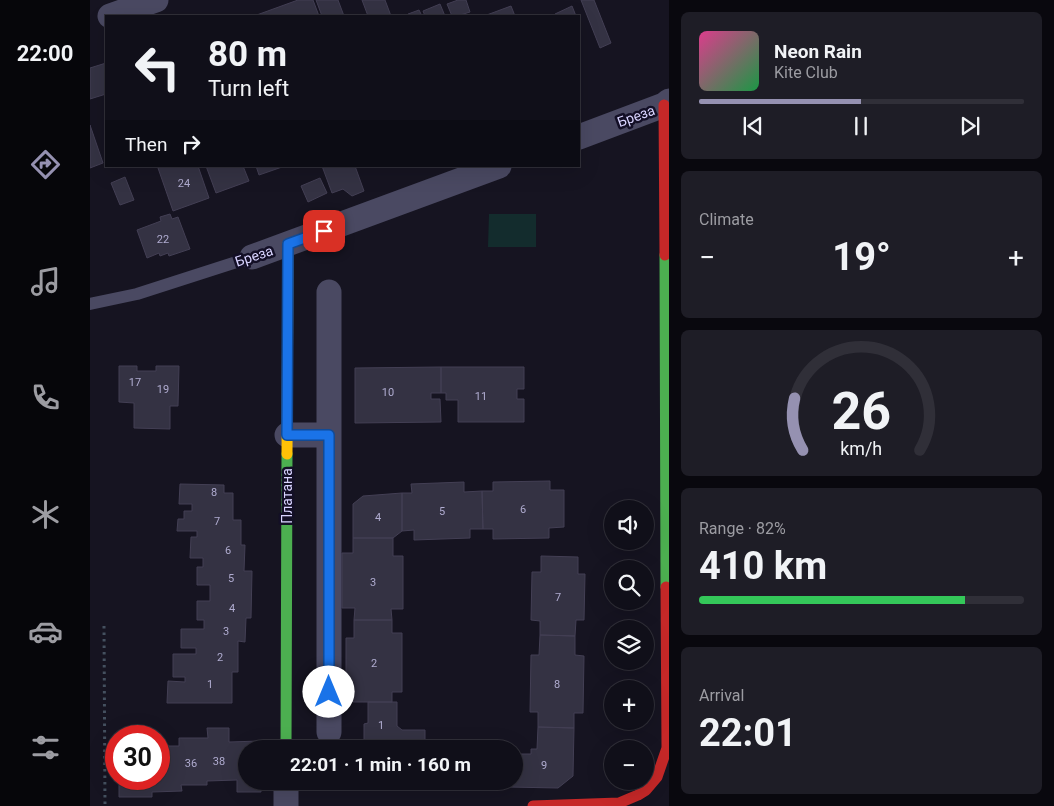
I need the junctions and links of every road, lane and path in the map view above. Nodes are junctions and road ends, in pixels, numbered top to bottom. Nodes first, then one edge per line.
1 (156, 0) edge
2 (114, 15) edge
3 (105, 18) edge
4 (90, 23) edge
5 (667, 103) edge
6 (580, 137) edge
7 (496, 167) edge
8 (288, 244) junction
9 (252, 256) joint
10 (329, 292) dead end
11 (90, 304) edge
12 (287, 435) junction
13 (329, 435) junction
14 (667, 439) edge
15 (104, 626) dead end
16 (329, 732) dead end
17 (286, 740) edge
18 (286, 790) edge
19 (105, 806) edge
20 (286, 806) edge
21 (533, 806) edge

1 - 2 street
3 - 4 street
5 - 6 street, Бреза
5 - 14 street
7 - 8 street, Бреза
8 - 9 street, Бреза
8 - 12 street, Платана
9 - 11 lane, Бреза
10 - 13 street
12 - 13 street
12 - 17 street, Платана
13 - 16 street
14 - 21 street
15 - 19 path
18 - 20 street

